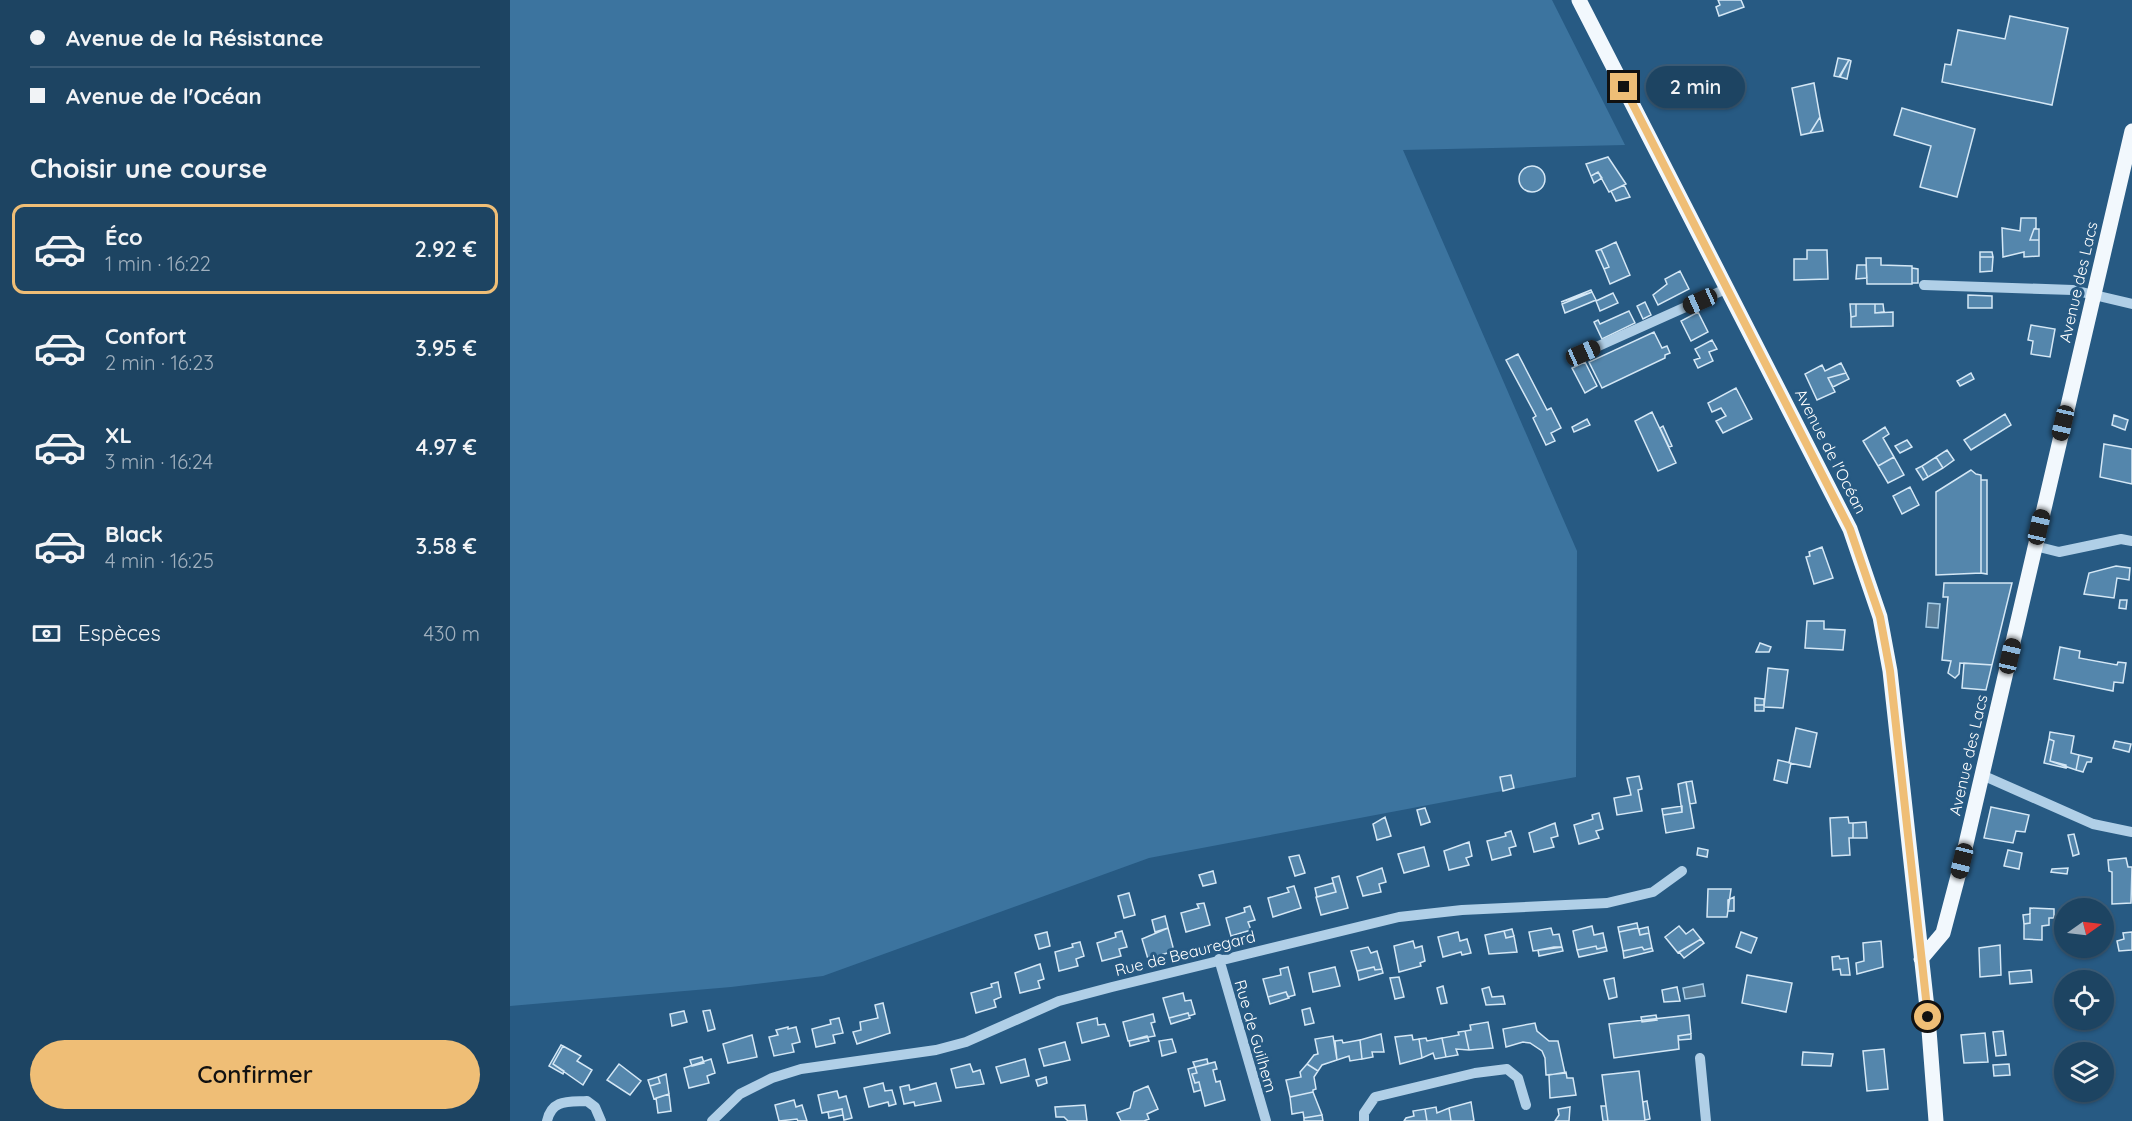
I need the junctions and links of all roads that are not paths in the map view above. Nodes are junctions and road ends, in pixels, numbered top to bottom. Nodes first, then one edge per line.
1 (1579, 0) edge
2 (2132, 131) edge
3 (1924, 285) dead end
4 (1728, 288) junction
5 (2093, 293) junction
6 (2132, 304) edge
7 (1583, 353) dead end
8 (2132, 541) edge
9 (2035, 546) junction
10 (1982, 775) junction
11 (2132, 832) edge
12 (1682, 872) dead end
13 (1219, 959) junction
14 (1921, 959) junction
15 (1700, 1058) dead end
16 (1526, 1105) dead end
17 (548, 1121) edge
18 (601, 1121) edge
19 (712, 1121) edge
20 (1266, 1121) edge
21 (1364, 1121) edge
22 (1706, 1121) edge
23 (1936, 1121) edge

1 - 4 main road, Avenue de l'Océan
2 - 5 main road, Avenue des Lacs
3 - 5 street
4 - 7 street
4 - 14 main road, Avenue de l'Océan
5 - 6 street
5 - 9 main road, Avenue des Lacs
8 - 9 street
9 - 10 main road, Avenue des Lacs
10 - 11 street
10 - 14 main road, Avenue des Lacs
12 - 13 street, Rue de Beauregard
13 - 19 street, Rue de Beauregard
13 - 20 street, Rue de Guilhem
14 - 23 main road, Avenue de l'Océan
15 - 22 street
16 - 21 street
17 - 18 street

